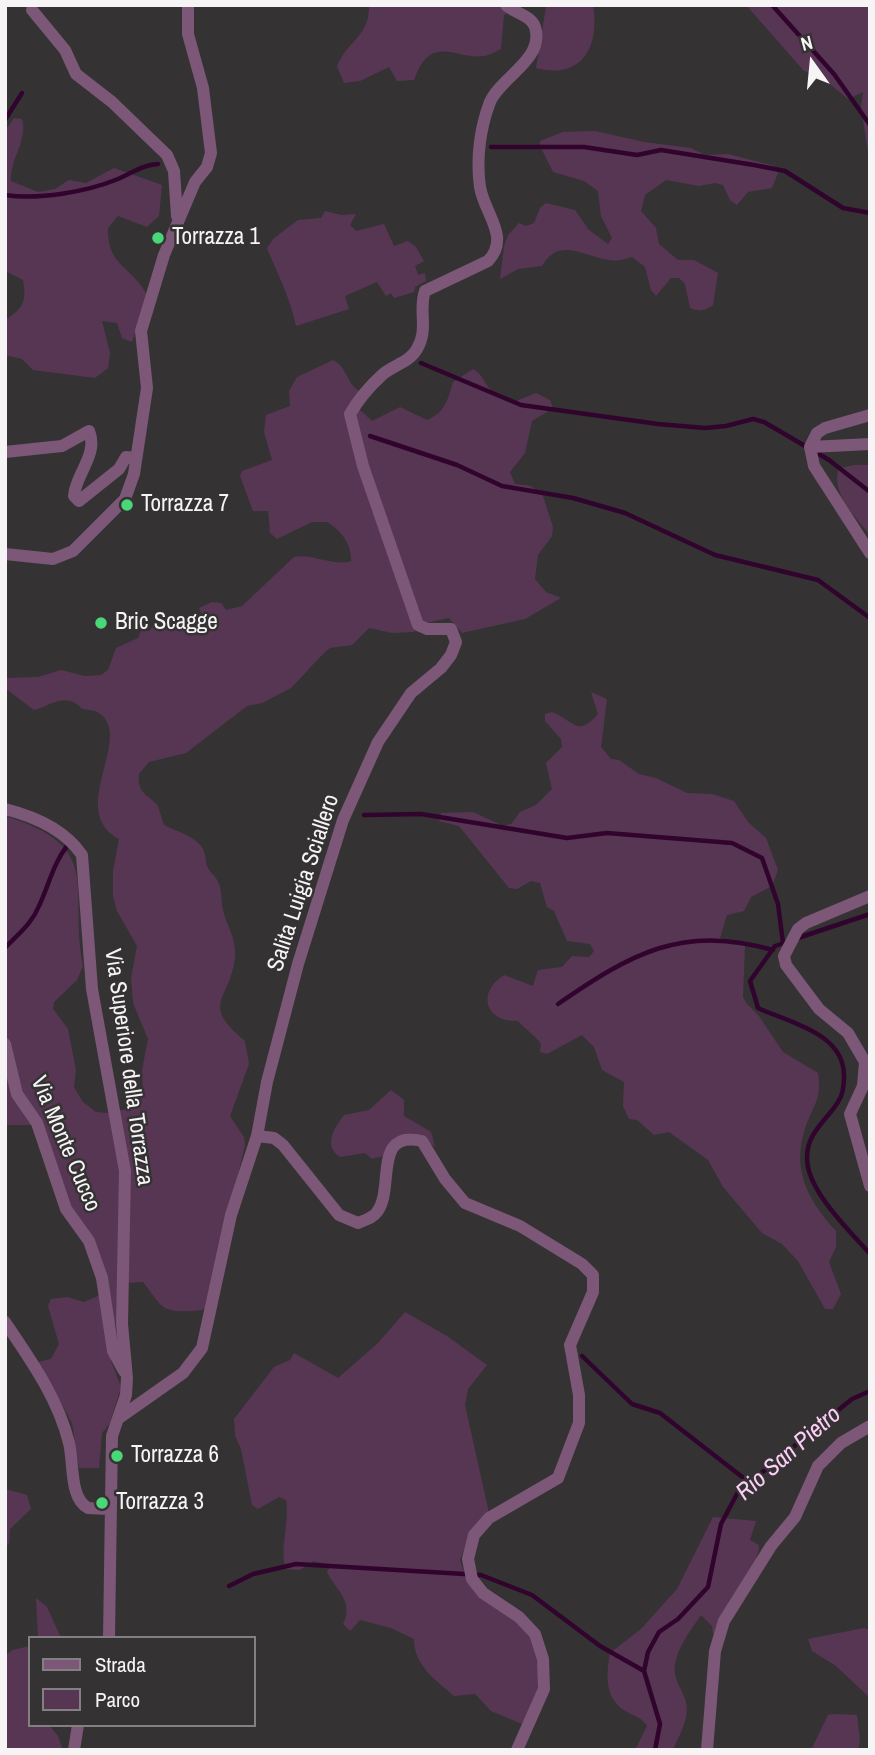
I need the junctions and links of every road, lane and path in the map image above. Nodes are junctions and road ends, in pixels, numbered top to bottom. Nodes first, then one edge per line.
1 (188, 5) edge
2 (506, 5) edge
3 (33, 10) dead end
4 (171, 237) junction
5 (870, 415) edge
6 (870, 444) edge
7 (810, 447) junction
8 (5, 452) edge
9 (136, 458) junction
10 (870, 553) edge
11 (5, 554) edge
12 (5, 809) edge
13 (870, 896) edge
14 (5, 1044) edge
15 (257, 1136) junction
16 (870, 1186) edge
17 (5, 1322) edge
18 (127, 1378) junction
19 (119, 1418) junction
20 (870, 1426) edge
21 (110, 1509) junction
22 (109, 1636) edge
23 (78, 1727) edge
24 (74, 1750) edge
25 (517, 1750) edge
26 (707, 1750) edge

1 - 4 street
2 - 15 street, Salita Luigia Sciallero
3 - 4 street
4 - 9 street
5 - 7 street
6 - 7 street
7 - 10 street
8 - 9 street
9 - 11 street
12 - 18 street, Via Superiore della Torrazza
13 - 16 street
14 - 18 street, Via Monte Cucco
15 - 19 street, Salita Luigia Sciallero
15 - 25 street
17 - 21 street
18 - 19 street, Via Superiore della Torrazza
19 - 21 street, Via Superiore della Torrazza
20 - 26 street
21 - 22 street, Via Superiore della Torrazza
23 - 24 street

